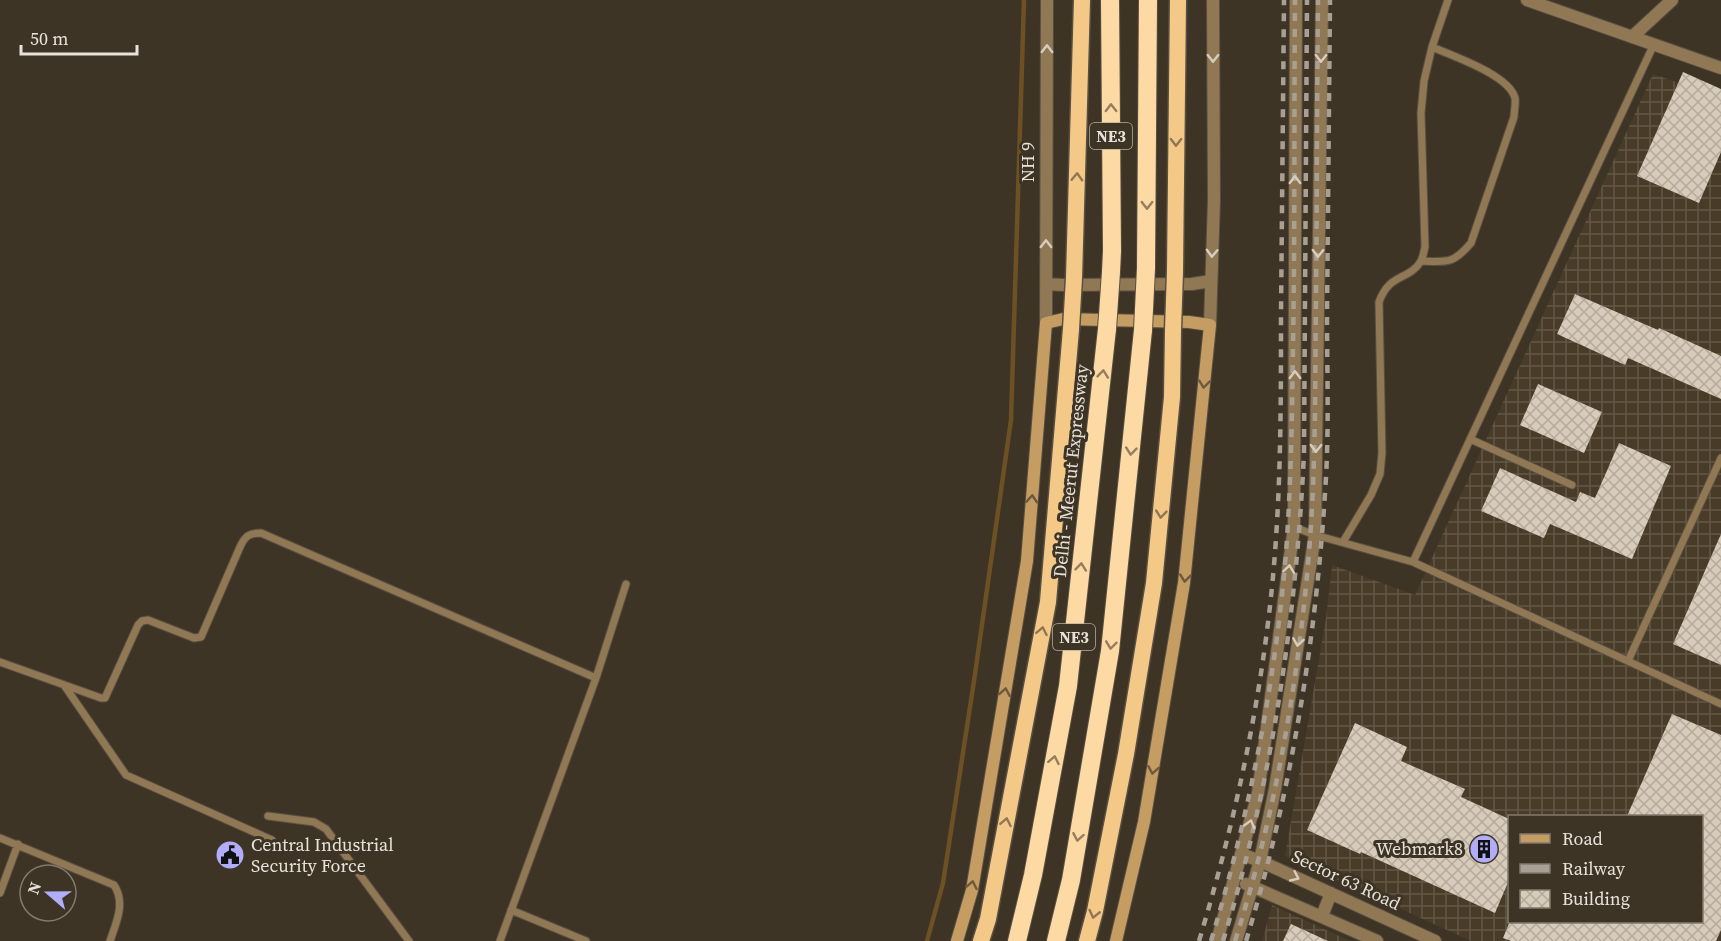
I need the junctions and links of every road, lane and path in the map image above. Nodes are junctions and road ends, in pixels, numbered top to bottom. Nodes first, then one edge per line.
1 (1047, 0) edge
2 (1082, 0) edge
3 (1110, 0) edge
4 (1148, 0) edge
5 (1178, 0) edge
6 (1213, 0) edge
7 (1296, 0) edge
8 (1322, 0) edge
9 (1448, 0) edge
10 (1527, 0) edge
11 (1672, 0) edge
12 (1632, 37) junction
13 (1654, 44) junction
14 (1432, 47) junction
15 (1721, 68) edge
16 (1421, 261) junction
17 (1211, 281) junction
18 (1046, 284) junction
19 (1046, 324) junction
20 (1210, 325) junction
21 (1470, 439) junction
22 (1721, 458) edge
23 (1572, 485) dead end
24 (1294, 527) junction
25 (1315, 536) junction
26 (1343, 542) junction
27 (1413, 562) junction
28 (626, 584) dead end
29 (1628, 661) junction
30 (0, 662) edge
31 (596, 678) junction
32 (64, 685) junction
33 (1721, 704) edge
34 (268, 816) dead end
35 (0, 838) edge
36 (272, 840) dead end
37 (18, 844) junction
38 (1241, 854) junction
39 (1260, 861) junction
40 (1235, 880) junction
41 (1252, 886) junction
42 (0, 893) edge
43 (1331, 893) junction
44 (511, 910) junction
45 (1322, 916) junction
46 (111, 941) edge
47 (410, 941) edge
48 (500, 941) edge
49 (586, 941) edge
50 (957, 941) edge
51 (981, 941) edge
52 (1017, 941) edge
53 (1056, 941) edge
54 (1087, 941) edge
55 (1116, 941) edge
56 (1217, 941) edge
57 (1236, 941) edge
58 (1377, 941) edge
59 (1435, 941) edge

18 -> 1 street, NH 9
51 -> 2 highway, bridge
52 -> 3 highway, Delhi - Meerut Expressway / NE3, bridge
4 -> 53 highway, NE3, bridge
5 -> 54 highway, bridge
6 -> 17 street
24 -> 7 street
8 -> 25 street
9 - 14 lane
10 - 12 street
11 - 12 street
12 - 13 street
13 - 15 street
13 - 21 lane
14 - 16 lane
14 - 16 lane
16 - 26 lane
17 - 18 street
17 - 20 street
18 - 19 street, NH 9
19 - 20 main road
50 -> 19 main road
20 -> 55 main road
21 - 23 lane
21 - 27 lane
22 - 29 lane
24 - 25 lane
38 -> 24 street
25 - 26 lane
25 -> 39 street
26 - 27 lane
27 - 29 lane
28 - 31 lane
29 - 33 lane
30 - 32 lane
31 - 32 lane
31 - 44 lane
32 - 36 lane
34 - 47 lane
35 - 37 lane
37 - 42 lane
37 - 46 lane
38 - 39 street, Sector 63 Road
38 - 40 street
39 - 41 street
39 -> 43 street, Sector 63 Road
40 - 41 street
40 - 56 street
41 - 45 street
41 - 57 street
43 - 45 street
43 - 59 street, Sector 63 Road
44 - 48 lane
44 - 49 lane
45 - 58 street

